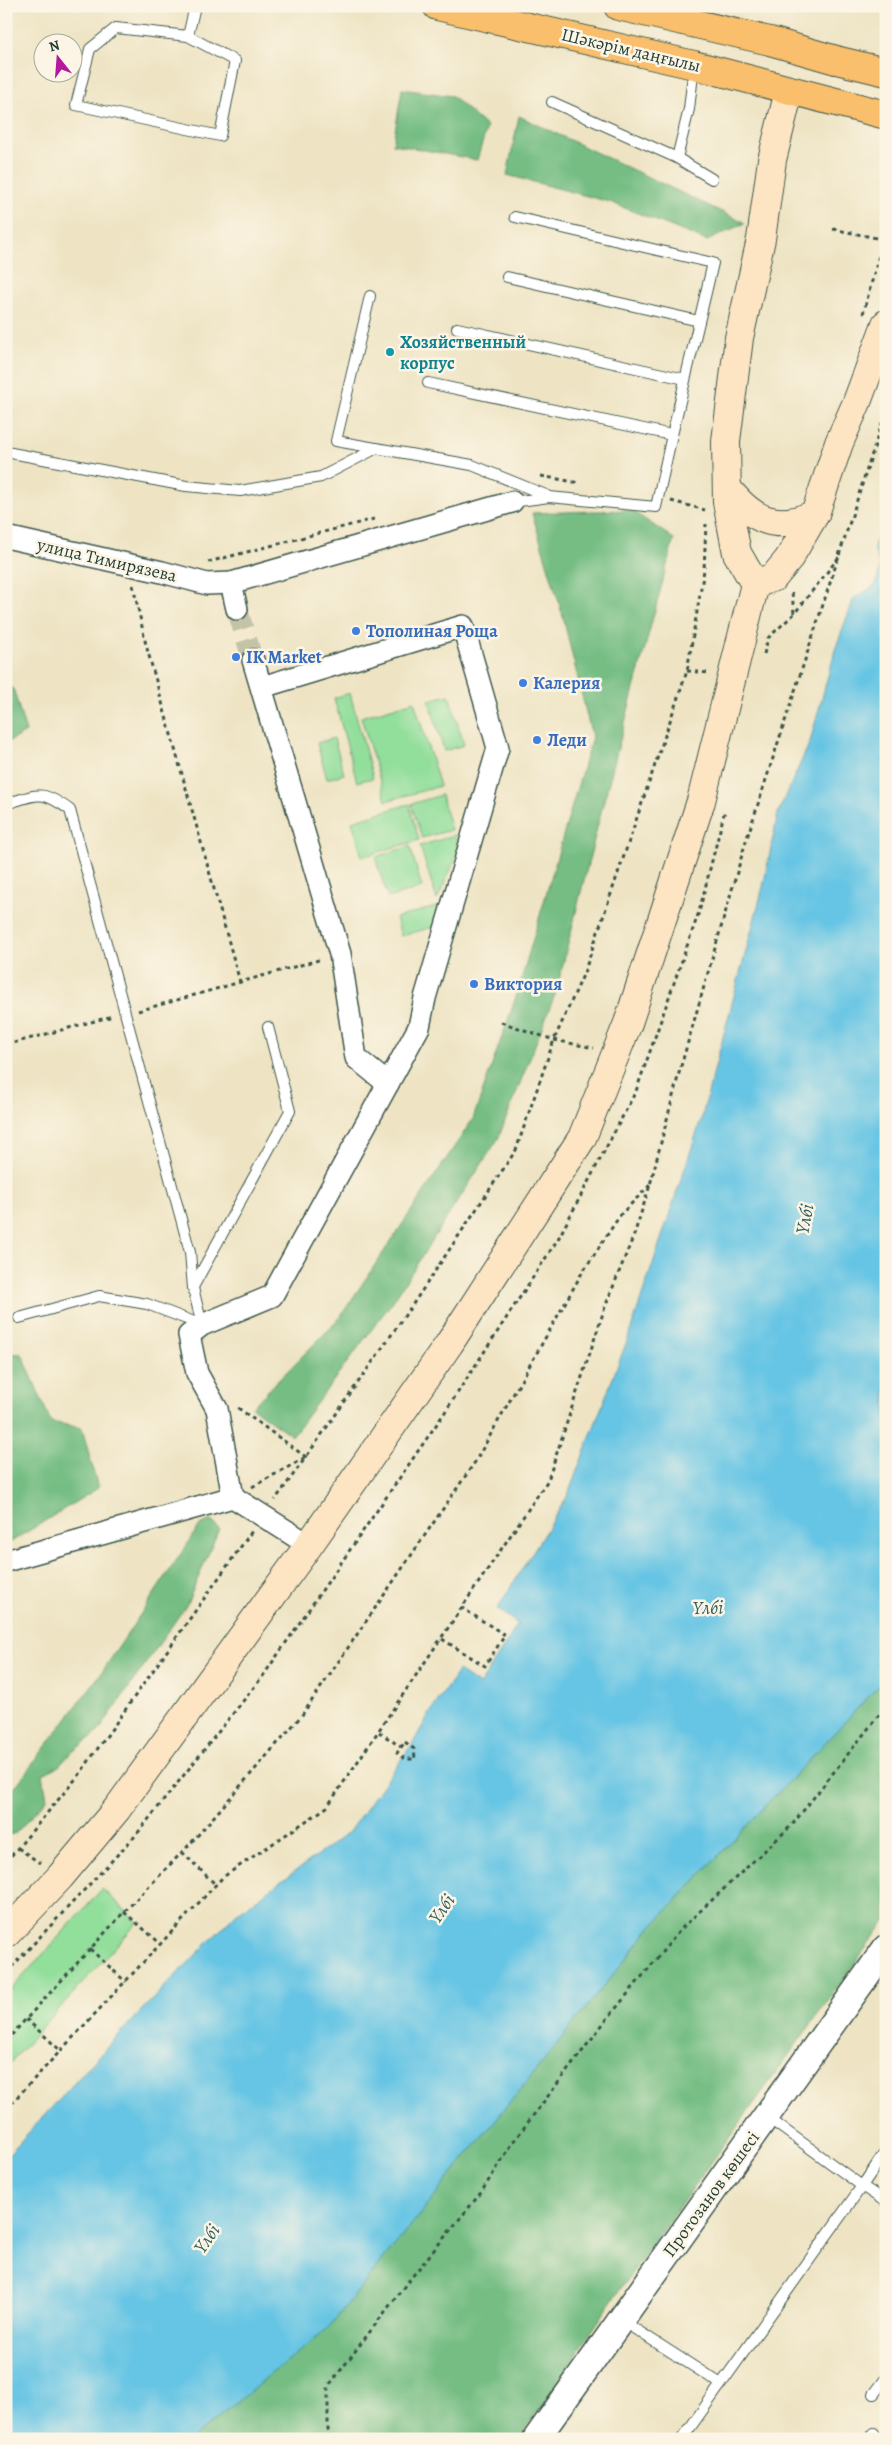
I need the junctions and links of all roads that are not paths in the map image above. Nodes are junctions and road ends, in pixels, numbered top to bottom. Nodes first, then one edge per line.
1 (195, 6) edge
2 (437, 6) edge
3 (618, 6) edge
4 (517, 15) edge
5 (188, 36) junction
6 (694, 65) junction
7 (886, 72) edge
8 (789, 91) junction
9 (552, 102) dead end
10 (886, 115) edge
11 (677, 158) junction
12 (712, 179) dead end
13 (515, 218) dead end
14 (507, 277) dead end
15 (370, 296) dead end
16 (699, 321) junction
17 (874, 322) edge
18 (457, 328) dead end
19 (686, 379) junction
20 (428, 383) dead end
21 (672, 435) junction
22 (377, 448) junction
23 (6, 452) edge
24 (727, 488) junction
25 (549, 497) junction
26 (512, 502) joint
27 (815, 514) junction
28 (6, 537) edge
29 (231, 583) junction
30 (755, 584) junction
31 (237, 609) tunnel mouth
32 (253, 660) tunnel mouth
33 (262, 688) junction
34 (6, 804) edge
35 (268, 1027) dead end
36 (388, 1084) junction
37 (192, 1288) junction
38 (19, 1318) dead end
39 (202, 1325) junction
40 (233, 1497) junction
41 (310, 1545) junction
42 (6, 1561) edge
43 (6, 1934) edge
44 (886, 1948) edge
45 (766, 2117) junction
46 (886, 2151) edge
47 (862, 2186) junction
48 (886, 2202) edge
49 (621, 2320) junction
50 (886, 2378) edge
51 (721, 2384) junction
52 (874, 2394) dead end
53 (555, 2412) junction
54 (536, 2439) edge
55 (546, 2439) edge
56 (682, 2439) edge

1 - 5 lane
2 - 4 main road, Шәкәрім даңғылы
3 - 7 main road, bridge
4 - 6 main road, Шәкәрім даңғылы
5 - 5 lane
6 - 8 main road, Шәкәрім даңғылы
6 - 11 lane
8 - 10 main road, Шәкәрім даңғылы
8 - 24 main road
9 - 11 lane
11 - 12 lane
13 - 16 lane
14 - 16 lane
15 - 22 lane
16 - 19 lane
17 - 27 main road
18 - 19 lane
19 - 21 lane
20 - 21 lane
21 - 25 lane
22 - 23 lane
22 - 25 lane
24 - 27 main road
24 - 30 main road
25 - 26 lane
26 - 29 street, улица Тимирязева
27 - 30 main road
28 - 29 street, улица Тимирязева
29 - 31 street
30 - 41 main road
32 - 33 street
33 - 36 street
33 - 36 street
34 - 37 lane
35 - 37 lane
36 - 39 street
37 - 39 lane
38 - 39 lane
39 - 40 street
40 - 41 street
40 - 42 street
41 - 43 main road
44 - 45 street, Протозанов көшесі
45 - 47 lane
45 - 49 street, Протозанов көшесі
46 - 47 lane
47 - 48 lane
47 - 51 lane
49 - 51 lane
49 - 53 street, Протозанов көшесі
50 - 52 lane
51 - 56 lane
53 - 54 street, Протозанов көшесі
53 - 55 street

